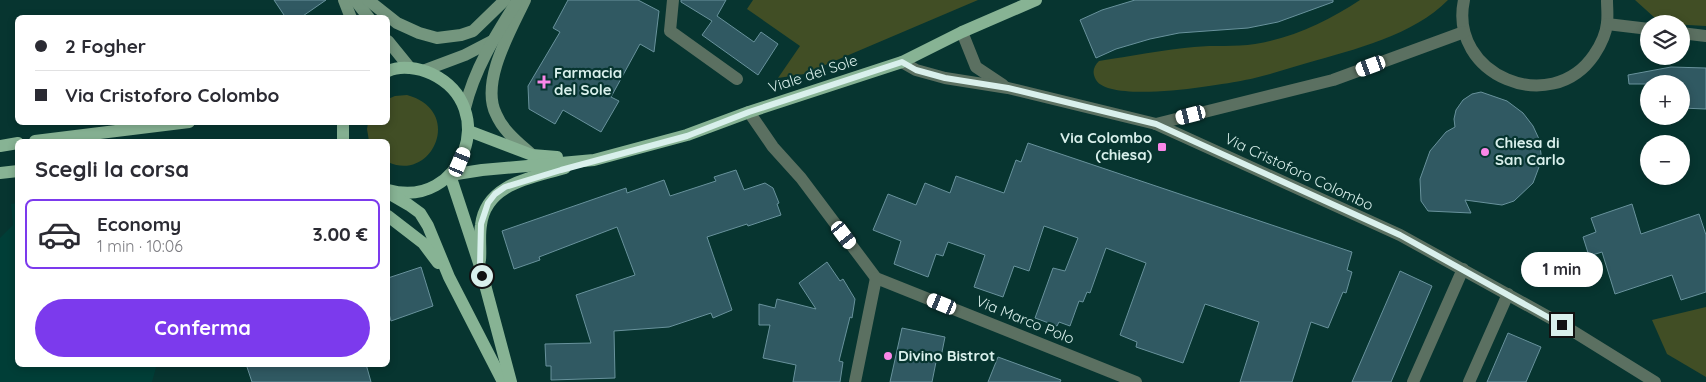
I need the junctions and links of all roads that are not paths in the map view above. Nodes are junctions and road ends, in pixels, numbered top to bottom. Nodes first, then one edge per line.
1 (344, 0) edge
2 (355, 0) edge
3 (368, 0) edge
4 (505, 0) edge
5 (518, 0) edge
6 (524, 0) edge
7 (673, 0) edge
8 (1036, 0) edge
9 (1464, 0) edge
10 (1607, 0) edge
11 (350, 15) edge
12 (367, 15) edge
13 (387, 15) edge
14 (390, 17) edge
15 (1607, 24) junction
16 (1640, 28) edge
17 (962, 32) junction
18 (1464, 32) junction
19 (1690, 34) edge
20 (1706, 36) edge
21 (492, 41) junction
22 (390, 43) edge
23 (902, 62) junction
24 (410, 68) junction
25 (390, 70) edge
26 (425, 70) junction
27 (737, 79) dead end
28 (1008, 88) junction
29 (464, 108) junction
30 (749, 112) junction
31 (1156, 124) junction
32 (165, 125) edge
33 (343, 125) edge
34 (468, 131) junction
35 (51, 139) edge
36 (344, 139) edge
37 (15, 144) edge
38 (0, 146) edge
39 (532, 155) junction
40 (594, 160) junction
41 (15, 171) edge
42 (0, 173) edge
43 (450, 175) junction
44 (390, 191) edge
45 (390, 192) edge
46 (390, 218) edge
47 (480, 266) junction
48 (1463, 269) junction
49 (448, 277) junction
50 (876, 278) junction
51 (1508, 294) junction
52 (503, 382) edge
53 (511, 382) edge
54 (856, 382) edge
55 (1134, 382) edge
56 (1413, 382) edge
57 (1469, 382) edge
58 (1655, 382) edge

1 - 11 street
2 - 12 street
3 - 13 street
4 - 14 street
5 - 21 street
6 - 39 street
7 - 27 street
8 - 17 main road, Viale del Sole
9 - 18 street
10 - 15 street
15 - 16 street
15 - 18 street
17 - 23 main road, Viale del Sole
17 - 28 street
18 - 31 street
19 - 20 street
21 - 26 street
21 - 29 street
22 - 24 street
23 - 28 street, Via Cristoforo Colombo
23 - 30 main road, Viale del Sole
24 - 25 main road
24 - 26 main road
26 - 29 main road
28 - 31 street, Via Cristoforo Colombo
29 - 34 main road
30 - 40 main road, Viale del Sole
30 - 50 street
31 - 48 street, Via Cristoforo Colombo
32 - 35 main road
33 - 36 main road
34 - 39 main road, Viale del Sole
34 - 43 main road
37 - 38 main road
39 - 40 main road, Viale del Sole
40 - 43 main road, Viale del Sole
40 - 47 main road
41 - 42 main road
43 - 44 main road
43 - 47 main road
45 - 49 main road
46 - 49 main road
47 - 53 main road
48 - 51 street, Via Cristoforo Colombo
48 - 56 street
49 - 52 main road
50 - 54 street
50 - 55 street, Via Marco Polo
51 - 57 street
51 - 58 street, Via Cristoforo Colombo

